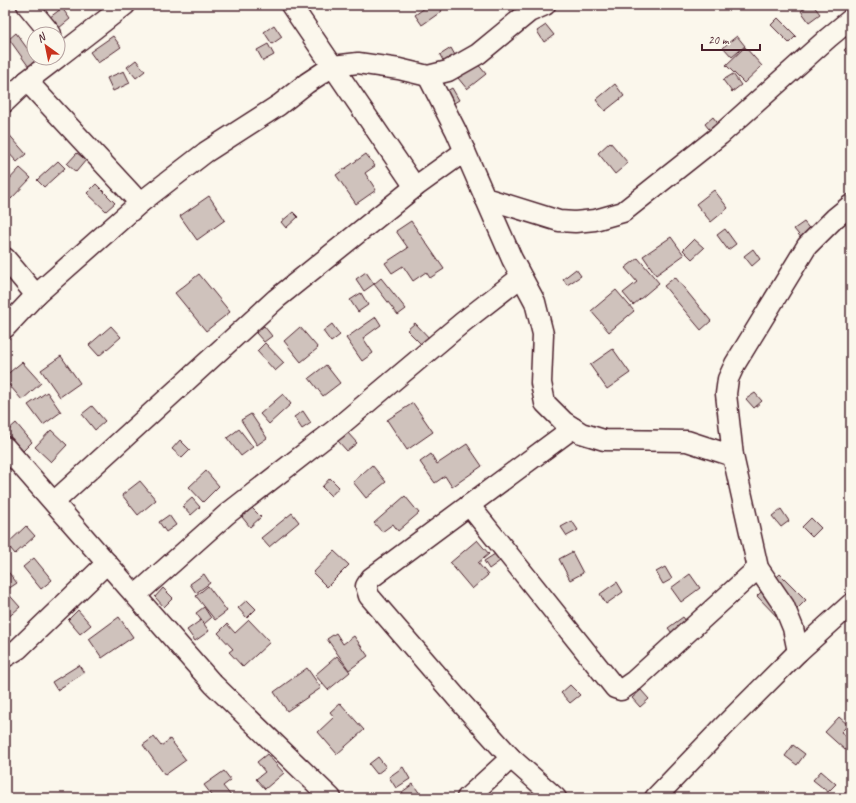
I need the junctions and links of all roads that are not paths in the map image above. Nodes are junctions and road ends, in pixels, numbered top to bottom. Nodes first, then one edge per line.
1 (27, 5) edge
2 (125, 5) edge
3 (291, 5) edge
4 (545, 5) edge
5 (851, 19) edge
6 (44, 26) edge
7 (66, 47) edge
8 (44, 66) edge
9 (333, 66) junction
10 (428, 76) junction
11 (27, 81) junction
12 (5, 102) edge
13 (465, 151) junction
14 (415, 188) junction
15 (486, 198) junction
16 (140, 203) junction
17 (851, 205) edge
18 (5, 258) edge
19 (522, 277) junction
20 (36, 295) junction
21 (5, 328) edge
22 (573, 428) junction
23 (5, 447) edge
24 (733, 456) junction
25 (54, 502) junction
26 (470, 505) junction
27 (107, 562) junction
28 (758, 568) junction
29 (136, 595) junction
30 (851, 604) edge
31 (798, 652) junction
32 (5, 657) edge
33 (511, 758) junction
34 (331, 798) edge
35 (467, 798) edge
36 (556, 798) edge
37 (655, 798) edge

1 - 6 street
2 - 7 street
3 - 9 street
4 - 10 street
5 - 15 street
8 - 11 street
9 - 10 street
9 - 14 street
9 - 16 street
10 - 13 street
11 - 12 street
11 - 16 street
13 - 14 street
13 - 15 street
14 - 25 street
15 - 19 street
16 - 20 street
17 - 24 street
18 - 20 street
19 - 22 street
19 - 29 street
20 - 21 street
22 - 24 street
22 - 26 street
23 - 25 street
24 - 28 street
25 - 27 street
26 - 28 street
26 - 33 street
27 - 29 street
27 - 32 street
28 - 31 street
29 - 34 street
30 - 31 street
31 - 37 street
33 - 35 street
33 - 36 street

